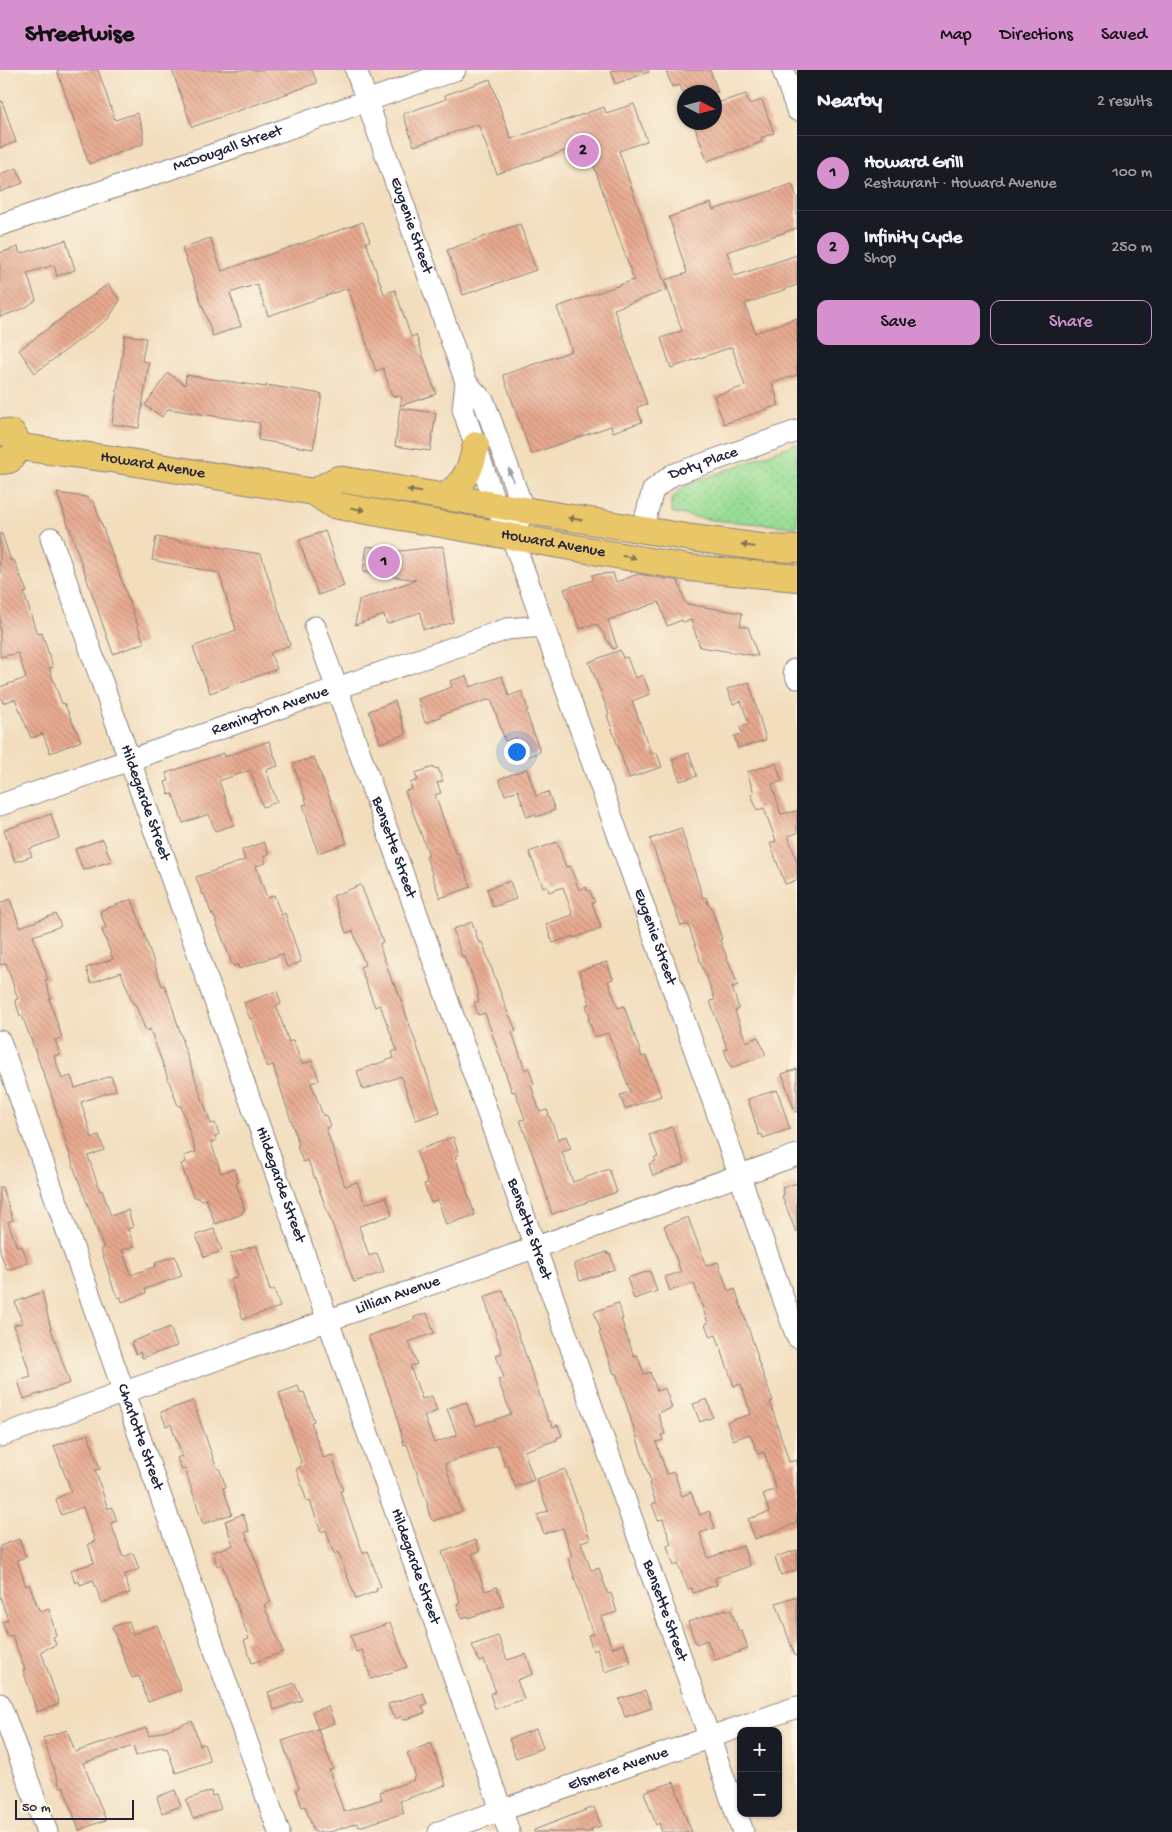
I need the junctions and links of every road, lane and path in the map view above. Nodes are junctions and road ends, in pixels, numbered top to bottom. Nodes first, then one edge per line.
1 (356, 70) edge
2 (455, 70) edge
3 (783, 70) edge
4 (367, 101) junction
5 (797, 110) edge
6 (0, 225) edge
7 (466, 382) junction
8 (797, 431) edge
9 (476, 445) junction
10 (7, 446) edge
11 (314, 492) junction
12 (445, 496) junction
13 (496, 506) junction
14 (524, 511) junction
15 (642, 530) junction
16 (512, 537) junction
17 (51, 538) dead end
18 (797, 549) edge
19 (797, 578) edge
20 (543, 626) junction
21 (315, 627) dead end
22 (336, 688) junction
23 (130, 760) junction
24 (0, 806) edge
25 (0, 1041) edge
26 (797, 1155) edge
27 (740, 1175) junction
28 (535, 1247) junction
29 (328, 1320) junction
30 (797, 1337) edge
31 (124, 1392) junction
32 (0, 1436) edge
33 (0, 1704) edge
34 (797, 1707) edge
35 (710, 1737) junction
36 (501, 1810) junction
37 (46, 1832) edge
38 (279, 1832) edge
39 (439, 1832) edge
40 (509, 1832) edge
41 (743, 1832) edge

1 - 4 street, Eugenie Street
2 - 4 street, McDougall Street
3 - 5 street
4 - 6 street, McDougall Street
4 - 7 street, Eugenie Street
7 - 9 street, Eugenie Street
14 -> 7 street, Eugenie Street
8 - 15 street, Doty Place
9 - 12 main road
9 - 13 street, Eugenie Street
10 - 11 main road, Howard Avenue
12 -> 11 main road, Howard Avenue
11 -> 16 main road, Howard Avenue
12 - 13 main road, Howard Avenue
13 - 14 main road, Howard Avenue
13 - 16 street, Eugenie Street
15 -> 14 main road, Howard Avenue
14 - 16 street
18 -> 15 main road, Howard Avenue
16 -> 19 main road, Howard Avenue
16 - 20 street, Eugenie Street
17 - 23 street, Hildegarde Street
20 - 22 street, Remington Avenue
20 - 27 street, Eugenie Street
21 - 22 street, Bensette Street
22 - 23 street, Remington Avenue
22 - 28 street, Bensette Street
23 - 24 street, Remington Avenue
23 - 29 street, Hildegarde Street
25 - 31 street, Charlotte Street
26 - 27 street, Lillian Avenue
27 - 28 street, Lillian Avenue
27 - 30 street, Eugenie Street
28 - 29 street, Lillian Avenue
28 - 35 street, Bensette Street
29 - 31 street, Lillian Avenue
29 - 36 street, Hildegarde Street
31 - 32 street, Lillian Avenue
31 - 38 street, Charlotte Street
33 - 37 street
34 - 35 street, Elsmere Avenue
35 - 36 street, Elsmere Avenue
35 - 41 street, Bensette Street
36 - 39 street, Elsmere Avenue
36 - 40 street, Hildegarde Street

